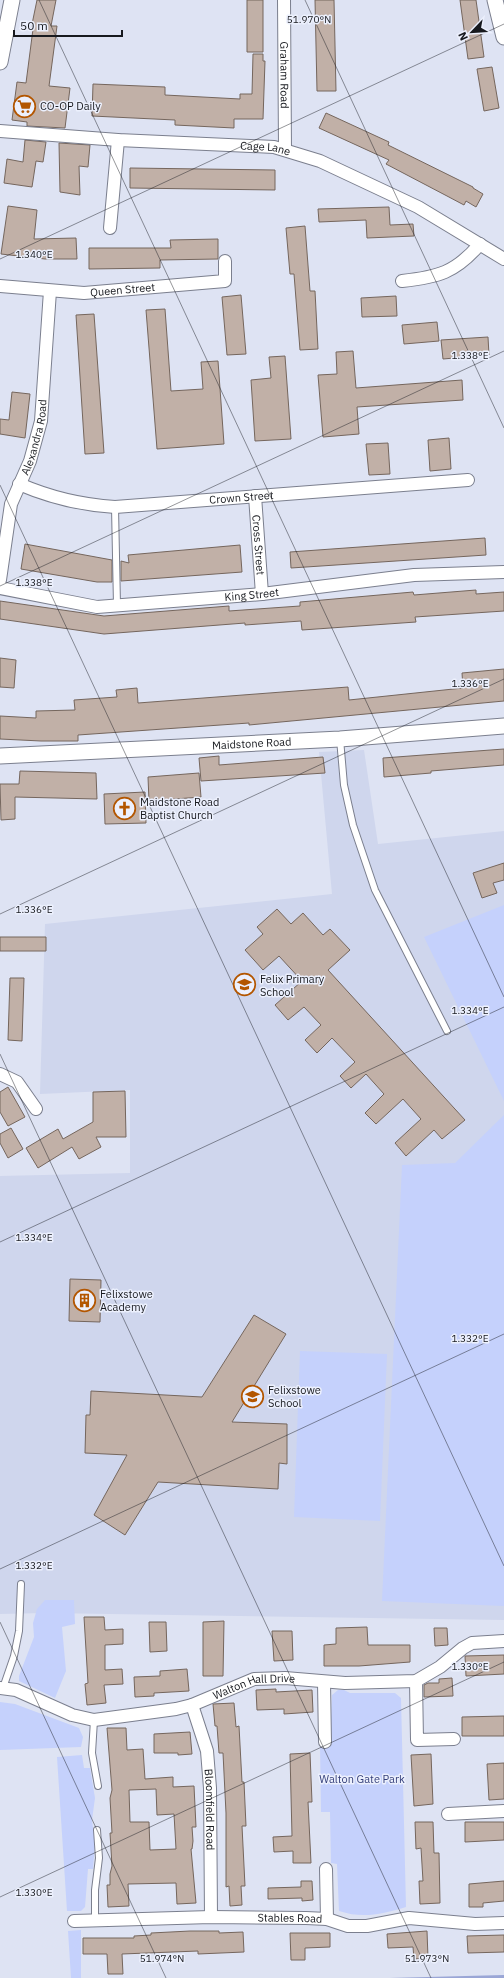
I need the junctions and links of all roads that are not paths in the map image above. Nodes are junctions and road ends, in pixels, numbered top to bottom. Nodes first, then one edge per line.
1 (12, 0) edge
2 (284, 0) edge
3 (495, 0) edge
4 (504, 37) edge
5 (0, 62) edge
6 (0, 131) edge
7 (118, 140) junction
8 (284, 149) junction
9 (110, 228) dead end
10 (480, 244) junction
11 (504, 259) edge
12 (225, 261) dead end
13 (402, 281) dead end
14 (0, 286) edge
15 (50, 291) junction
16 (468, 480) dead end
17 (19, 484) junction
18 (255, 496) junction
19 (115, 507) junction
20 (504, 572) edge
21 (0, 580) edge
22 (0, 588) edge
23 (262, 594) junction
24 (117, 605) junction
25 (504, 726) edge
26 (340, 739) junction
27 (0, 756) edge
28 (447, 1031) dead end
29 (0, 1074) edge
30 (36, 1109) dead end
31 (21, 1584) dead end
32 (504, 1641) edge
33 (416, 1681) junction
34 (324, 1682) junction
35 (2, 1688) edge
36 (192, 1705) junction
37 (94, 1720) junction
38 (454, 1739) dead end
39 (325, 1742) dead end
40 (98, 1786) dead end
41 (504, 1811) edge
42 (448, 1814) dead end
43 (97, 1830) dead end
44 (326, 1869) dead end
45 (211, 1917) junction
46 (327, 1919) junction
47 (95, 1920) junction
48 (74, 1921) dead end
49 (504, 1923) edge

1 - 5 street
2 - 8 street, Graham Road
3 - 4 street
6 - 7 street, Cage Lane
7 - 8 street, Cage Lane
7 - 9 street
8 - 10 street, Cage Lane
10 - 11 street, Cage Lane
10 - 13 street
12 - 15 street, Queen Street
14 - 15 street, Queen Street
15 - 17 street, Alexandra Road
16 - 18 street, Crown Street
17 - 19 street, Crown Street
17 - 21 street, Alexandra Road
18 - 19 street, Crown Street
18 - 23 street, Cross Street
19 - 24 lane
20 - 23 street, King Street
22 - 24 street, King Street
23 - 24 street, King Street
25 - 26 street, Maidstone Road
26 - 27 street, Maidstone Road
26 - 28 lane
29 - 30 street
31 - 35 lane
32 - 33 street, Walton Hall Drive
33 - 34 street, Walton Hall Drive
33 - 38 street
34 - 36 street, Walton Hall Drive
34 - 39 street
35 - 37 street, Walton Hall Drive
36 - 37 street, Walton Hall Drive
36 - 45 street, Bloomfield Road
37 - 40 lane
41 - 42 street
43 - 47 lane
44 - 46 street
45 - 46 street, Stables Road
45 - 47 street, Stables Road
46 - 49 street, Stables Road
47 - 48 street, Stables Road

